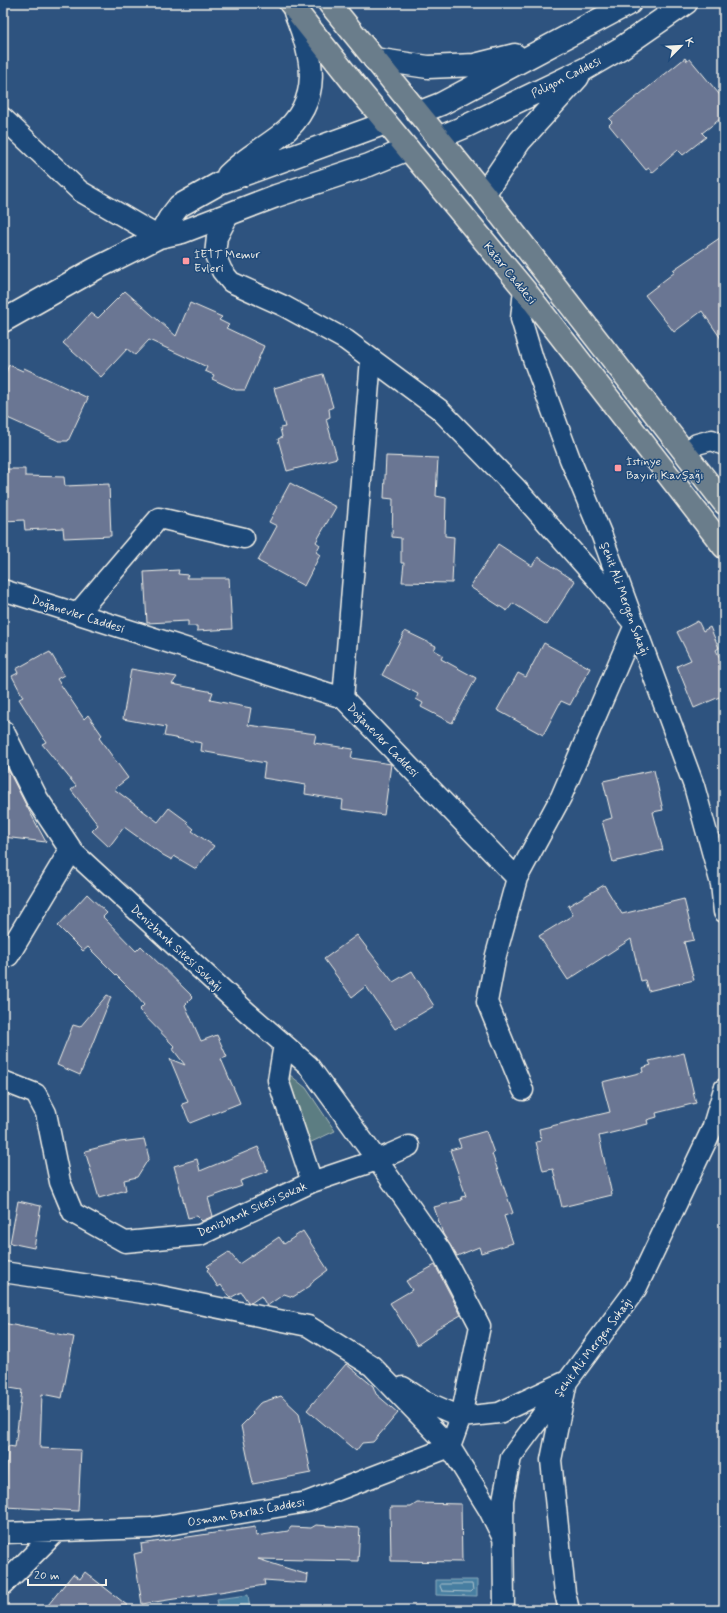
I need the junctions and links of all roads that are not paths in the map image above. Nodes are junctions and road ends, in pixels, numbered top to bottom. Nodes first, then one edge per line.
1 (329, 3) edge
2 (630, 3) edge
3 (686, 3) edge
4 (291, 4) edge
5 (544, 48) junction
6 (374, 58) junction
7 (585, 69) junction
8 (418, 113) junction
9 (3, 118) edge
10 (386, 123) junction
11 (438, 138) junction
12 (408, 149) junction
13 (220, 184) junction
14 (484, 194) junction
15 (229, 214) junction
16 (159, 237) junction
17 (524, 288) junction
18 (3, 321) edge
19 (371, 359) junction
20 (724, 445) edge
21 (686, 453) junction
22 (664, 470) junction
23 (724, 503) edge
24 (244, 538) dead end
25 (724, 547) edge
26 (3, 590) edge
27 (77, 614) junction
28 (635, 625) junction
29 (343, 698) junction
30 (3, 732) edge
31 (71, 850) junction
32 (517, 878) junction
33 (724, 912) edge
34 (3, 958) edge
35 (284, 1044) junction
36 (3, 1081) edge
37 (724, 1089) edge
38 (523, 1090) dead end
39 (409, 1146) dead end
40 (377, 1160) junction
41 (312, 1182) junction
42 (3, 1272) edge
43 (372, 1366) junction
44 (567, 1381) junction
45 (461, 1417) junction
46 (450, 1447) junction
47 (57, 1531) junction
48 (3, 1533) edge
49 (503, 1538) junction
50 (3, 1585) edge
51 (504, 1610) edge
52 (569, 1610) edge

1 - 6 main road
2 - 5 street
3 - 7 street, Poligon Caddesi
4 - 10 main road, Katar Caddesi
4 - 13 street
5 - 6 street
5 - 8 street
6 - 8 main road
7 - 11 street, Poligon Caddesi
7 - 14 street
8 - 10 main road
8 - 11 main road
9 - 16 street
10 - 12 main road, Katar Caddesi
10 - 13 street
11 - 12 main road
11 - 14 main road
12 - 15 street
12 - 17 main road, Katar Caddesi
13 - 16 street
14 - 21 main road
15 - 16 street
15 - 19 street
16 - 18 street
17 - 22 main road, Katar Caddesi
17 - 28 street, Şehit Ali Mergen Sokağı
19 - 28 street
19 - 29 street
20 - 21 street
21 - 22 main road
21 - 23 main road
22 - 25 main road, Katar Caddesi
24 - 27 street
26 - 27 street, Doğanevler Caddesi
27 - 29 street, Doğanevler Caddesi
28 - 32 street
28 - 33 street, Şehit Ali Mergen Sokağı
29 - 32 street, Doğanevler Caddesi
30 - 31 street
31 - 34 street
31 - 35 street, Denizbank Sitesi Sokağı
32 - 38 street
35 - 40 street, Denizbank Sitesi Sokağı
35 - 41 street
36 - 41 street, Denizbank Sitesi Sokak
37 - 44 street, Şehit Ali Mergen Sokağı
39 - 40 street
40 - 41 street
40 - 45 street, Denizbank Sitesi Sokağı
42 - 43 street
43 - 45 street
43 - 46 street
44 - 45 street
44 - 49 street, Şehit Ali Mergen Sokağı
44 - 52 street
45 - 46 street, Denizbank Sitesi Sokağı
46 - 47 street, Osman Barlas Caddesi
46 - 49 street
47 - 48 street, Osman Barlas Caddesi
47 - 50 street
49 - 51 street, Şehit Ali Mergen Sokağı

